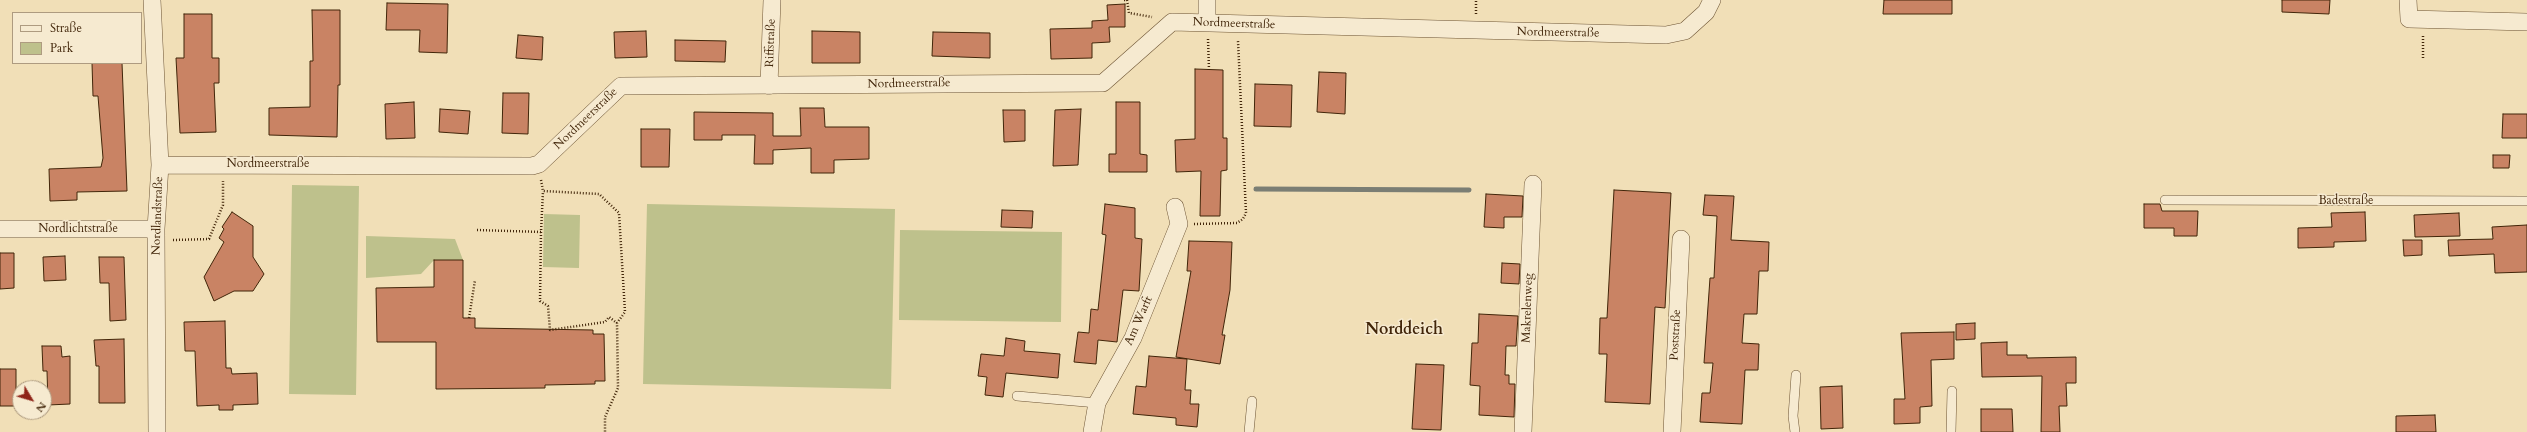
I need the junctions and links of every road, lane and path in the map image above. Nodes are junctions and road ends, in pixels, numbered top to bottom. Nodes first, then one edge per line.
1 (152, 0) edge
2 (772, 0) edge
3 (1124, 0) edge
4 (1207, 0) edge
5 (1712, 0) edge
6 (2408, 0) edge
7 (2416, 19) junction
8 (1172, 22) junction
9 (1207, 22) junction
10 (2527, 22) edge
11 (1238, 24) junction
12 (2423, 60) dead end
13 (1209, 70) dead end
14 (769, 86) junction
15 (223, 164) junction
16 (539, 164) junction
17 (160, 165) junction
18 (1534, 184) dead end
19 (543, 191) junction
20 (2165, 200) dead end
21 (2527, 201) edge
22 (1175, 207) dead end
23 (1179, 224) junction
24 (0, 229) edge
25 (477, 230) dead end
26 (541, 232) junction
27 (156, 234) junction
28 (1681, 239) dead end
29 (475, 280) dead end
30 (469, 318) dead end
31 (617, 323) junction
32 (1796, 375) dead end
33 (1952, 391) dead end
34 (1017, 396) dead end
35 (1252, 401) dead end
36 (1097, 403) junction
37 (157, 432) edge
38 (605, 432) edge
39 (1092, 432) edge
40 (1249, 432) edge
41 (1523, 432) edge
42 (1672, 432) edge
43 (1795, 432) edge
44 (1951, 432) edge

1 - 17 street, Nordlandstraße
2 - 14 street, Riffstraße
3 - 8 path
4 - 9 street
5 - 11 street, Nordmeerstraße
6 - 7 street
7 - 10 street
7 - 12 path
8 - 9 street, Nordmeerstraße
8 - 14 street, Nordmeerstraße
9 - 11 street, Nordmeerstraße
9 - 13 path
11 - 23 path
14 - 16 street, Nordmeerstraße
15 - 16 street, Nordmeerstraße
15 - 17 street, Nordmeerstraße
15 - 27 path
16 - 19 path
17 - 27 street, Nordlandstraße
18 - 41 street, Makrelenweg
19 - 26 path
19 - 31 path
20 - 21 lane, Badestraße
22 - 23 street
23 - 36 street, Am Warft
24 - 27 street, Nordlichtstraße
25 - 26 path
26 - 31 path
27 - 37 street, Nordlandstraße
28 - 42 street, Poststraße
29 - 30 path
31 - 38 path
32 - 43 lane
33 - 44 lane
34 - 36 lane
35 - 40 lane
36 - 39 street, Am Warft

